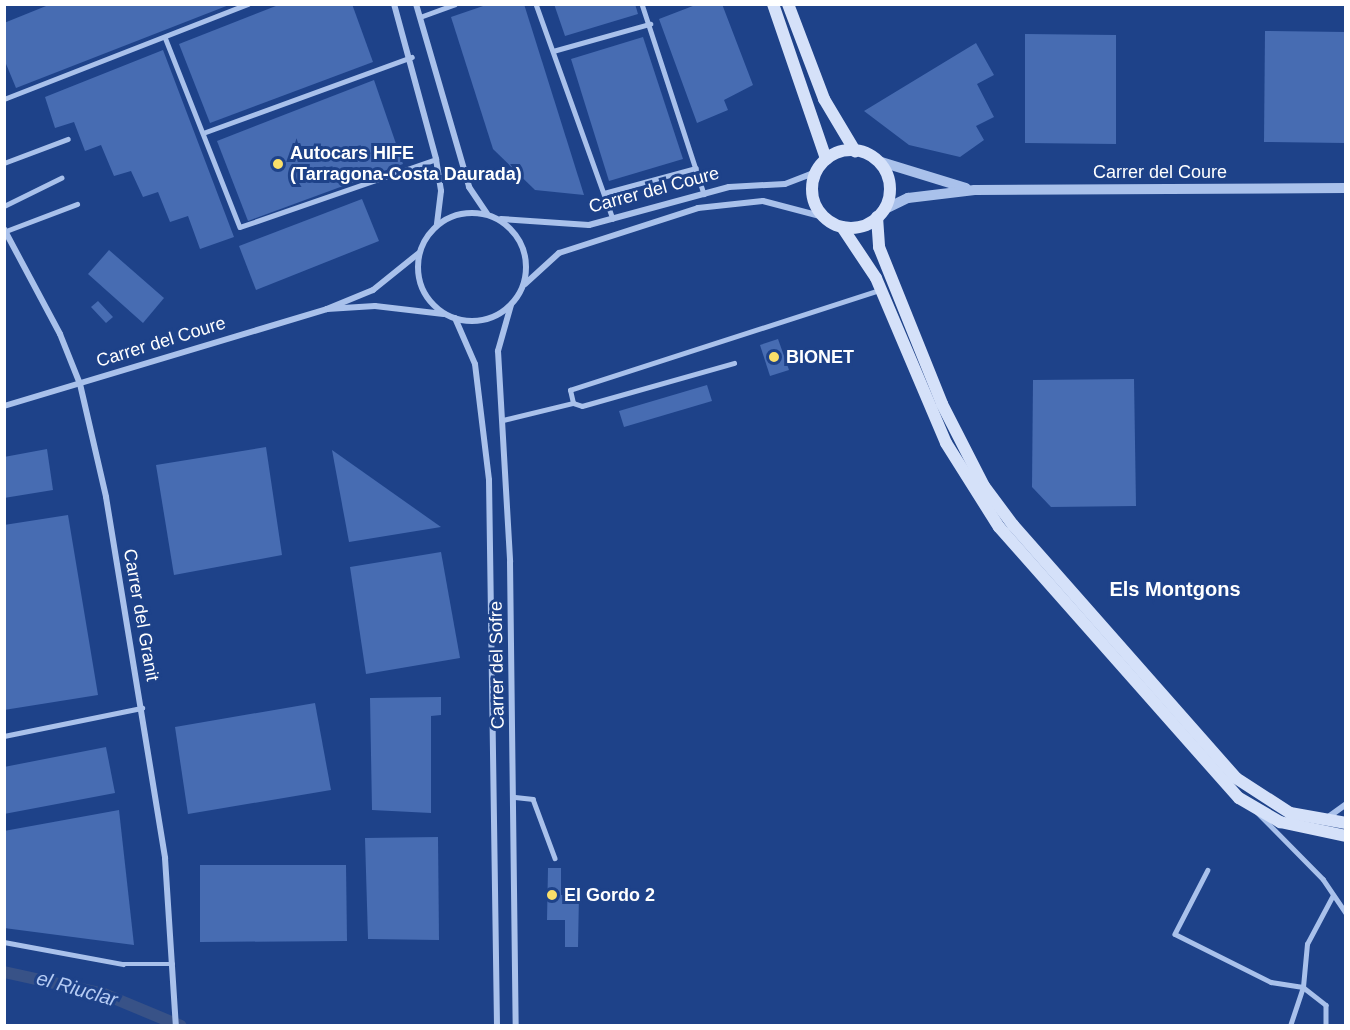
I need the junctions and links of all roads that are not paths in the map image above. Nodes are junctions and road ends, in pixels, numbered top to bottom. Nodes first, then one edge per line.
1 (248, 4) edge
2 (394, 4) edge
3 (416, 4) edge
4 (455, 4) edge
5 (536, 4) edge
6 (642, 4) edge
7 (773, 4) edge
8 (788, 4) edge
9 (420, 17) junction
10 (650, 24) junction
11 (165, 37) junction
12 (553, 51) junction
13 (412, 57) junction
14 (4, 99) edge
15 (203, 133) junction
16 (68, 139) dead end
17 (855, 151) junction
18 (436, 159) junction
19 (826, 159) junction
20 (878, 161) junction
21 (4, 163) edge
22 (696, 168) junction
23 (816, 172) junction
24 (62, 178) dead end
25 (1345, 188) edge
26 (975, 190) junction
27 (604, 193) junction
28 (704, 194) junction
29 (77, 204) dead end
30 (4, 206) edge
31 (487, 214) junction
32 (880, 214) junction
33 (824, 217) junction
34 (498, 219) junction
35 (613, 219) junction
36 (437, 225) junction
37 (842, 227) junction
38 (5, 230) edge
39 (419, 252) junction
40 (523, 287) junction
41 (881, 290) junction
42 (511, 305) junction
43 (327, 309) junction
44 (447, 315) junction
45 (455, 318) junction
46 (734, 363) dead end
47 (80, 384) junction
48 (573, 403) junction
49 (4, 406) edge
50 (503, 420) junction
51 (142, 708) junction
52 (4, 736) edge
53 (515, 797) junction
54 (1346, 804) edge
55 (1255, 810) junction
56 (1326, 819) junction
57 (1346, 823) edge
58 (1346, 836) edge
59 (555, 858) dead end
60 (1208, 870) dead end
61 (1333, 895) junction
62 (1346, 914) edge
63 (4, 942) edge
64 (172, 964) junction
65 (1303, 987) junction
66 (176, 1026) edge
67 (497, 1026) edge
68 (516, 1026) edge
69 (1290, 1026) edge
70 (1326, 1026) edge

1 - 11 lane
2 - 13 street
3 - 9 street
4 - 9 lane
5 - 12 lane
6 - 10 lane
7 - 19 main road
8 - 17 main road
9 - 31 street
10 - 12 lane
10 - 22 lane
11 - 14 lane
11 - 15 lane
12 - 27 lane
13 - 15 lane
13 - 18 street
15 - 18 lane
16 - 21 lane
17 - 19 main road
17 - 20 main road
18 - 36 street
19 - 23 main road
20 - 26 street, Carrer del Coure
20 - 32 main road
22 - 27 lane
22 - 28 lane
23 - 28 street, Carrer del Coure
23 - 33 main road
24 - 30 lane
25 - 26 street, Carrer del Coure
26 - 32 street, Carrer del Coure
27 - 35 lane
28 - 35 street, Carrer del Coure
29 - 38 lane
31 - 34 street
31 - 36 street
32 - 37 main road
32 - 56 main road
33 - 37 main road
33 - 40 street, Carrer del Coure
34 - 35 street, Carrer del Coure
34 - 40 street
36 - 39 street
37 - 41 main road
38 - 47 street, Carrer del Granit
39 - 43 street, Carrer del Coure
39 - 44 street
40 - 42 street
41 - 48 lane
41 - 55 main road
42 - 45 street
42 - 50 street, Carrer del Sofre
43 - 44 street, Carrer del Coure
43 - 47 street, Carrer del Coure
44 - 45 street
45 - 67 street, Carrer del Sofre
46 - 48 lane
47 - 49 street, Carrer del Coure
47 - 51 street, Carrer del Granit
48 - 50 lane
50 - 53 street, Carrer del Sofre
51 - 52 lane
51 - 64 street, Carrer del Granit
53 - 59 lane
53 - 68 street, Carrer del Sofre
54 - 56 street
55 - 58 main road
55 - 61 lane
56 - 57 main road
60 - 65 lane
61 - 62 lane
61 - 65 lane
63 - 64 lane
64 - 66 street, Carrer del Granit
65 - 69 lane
65 - 70 lane

